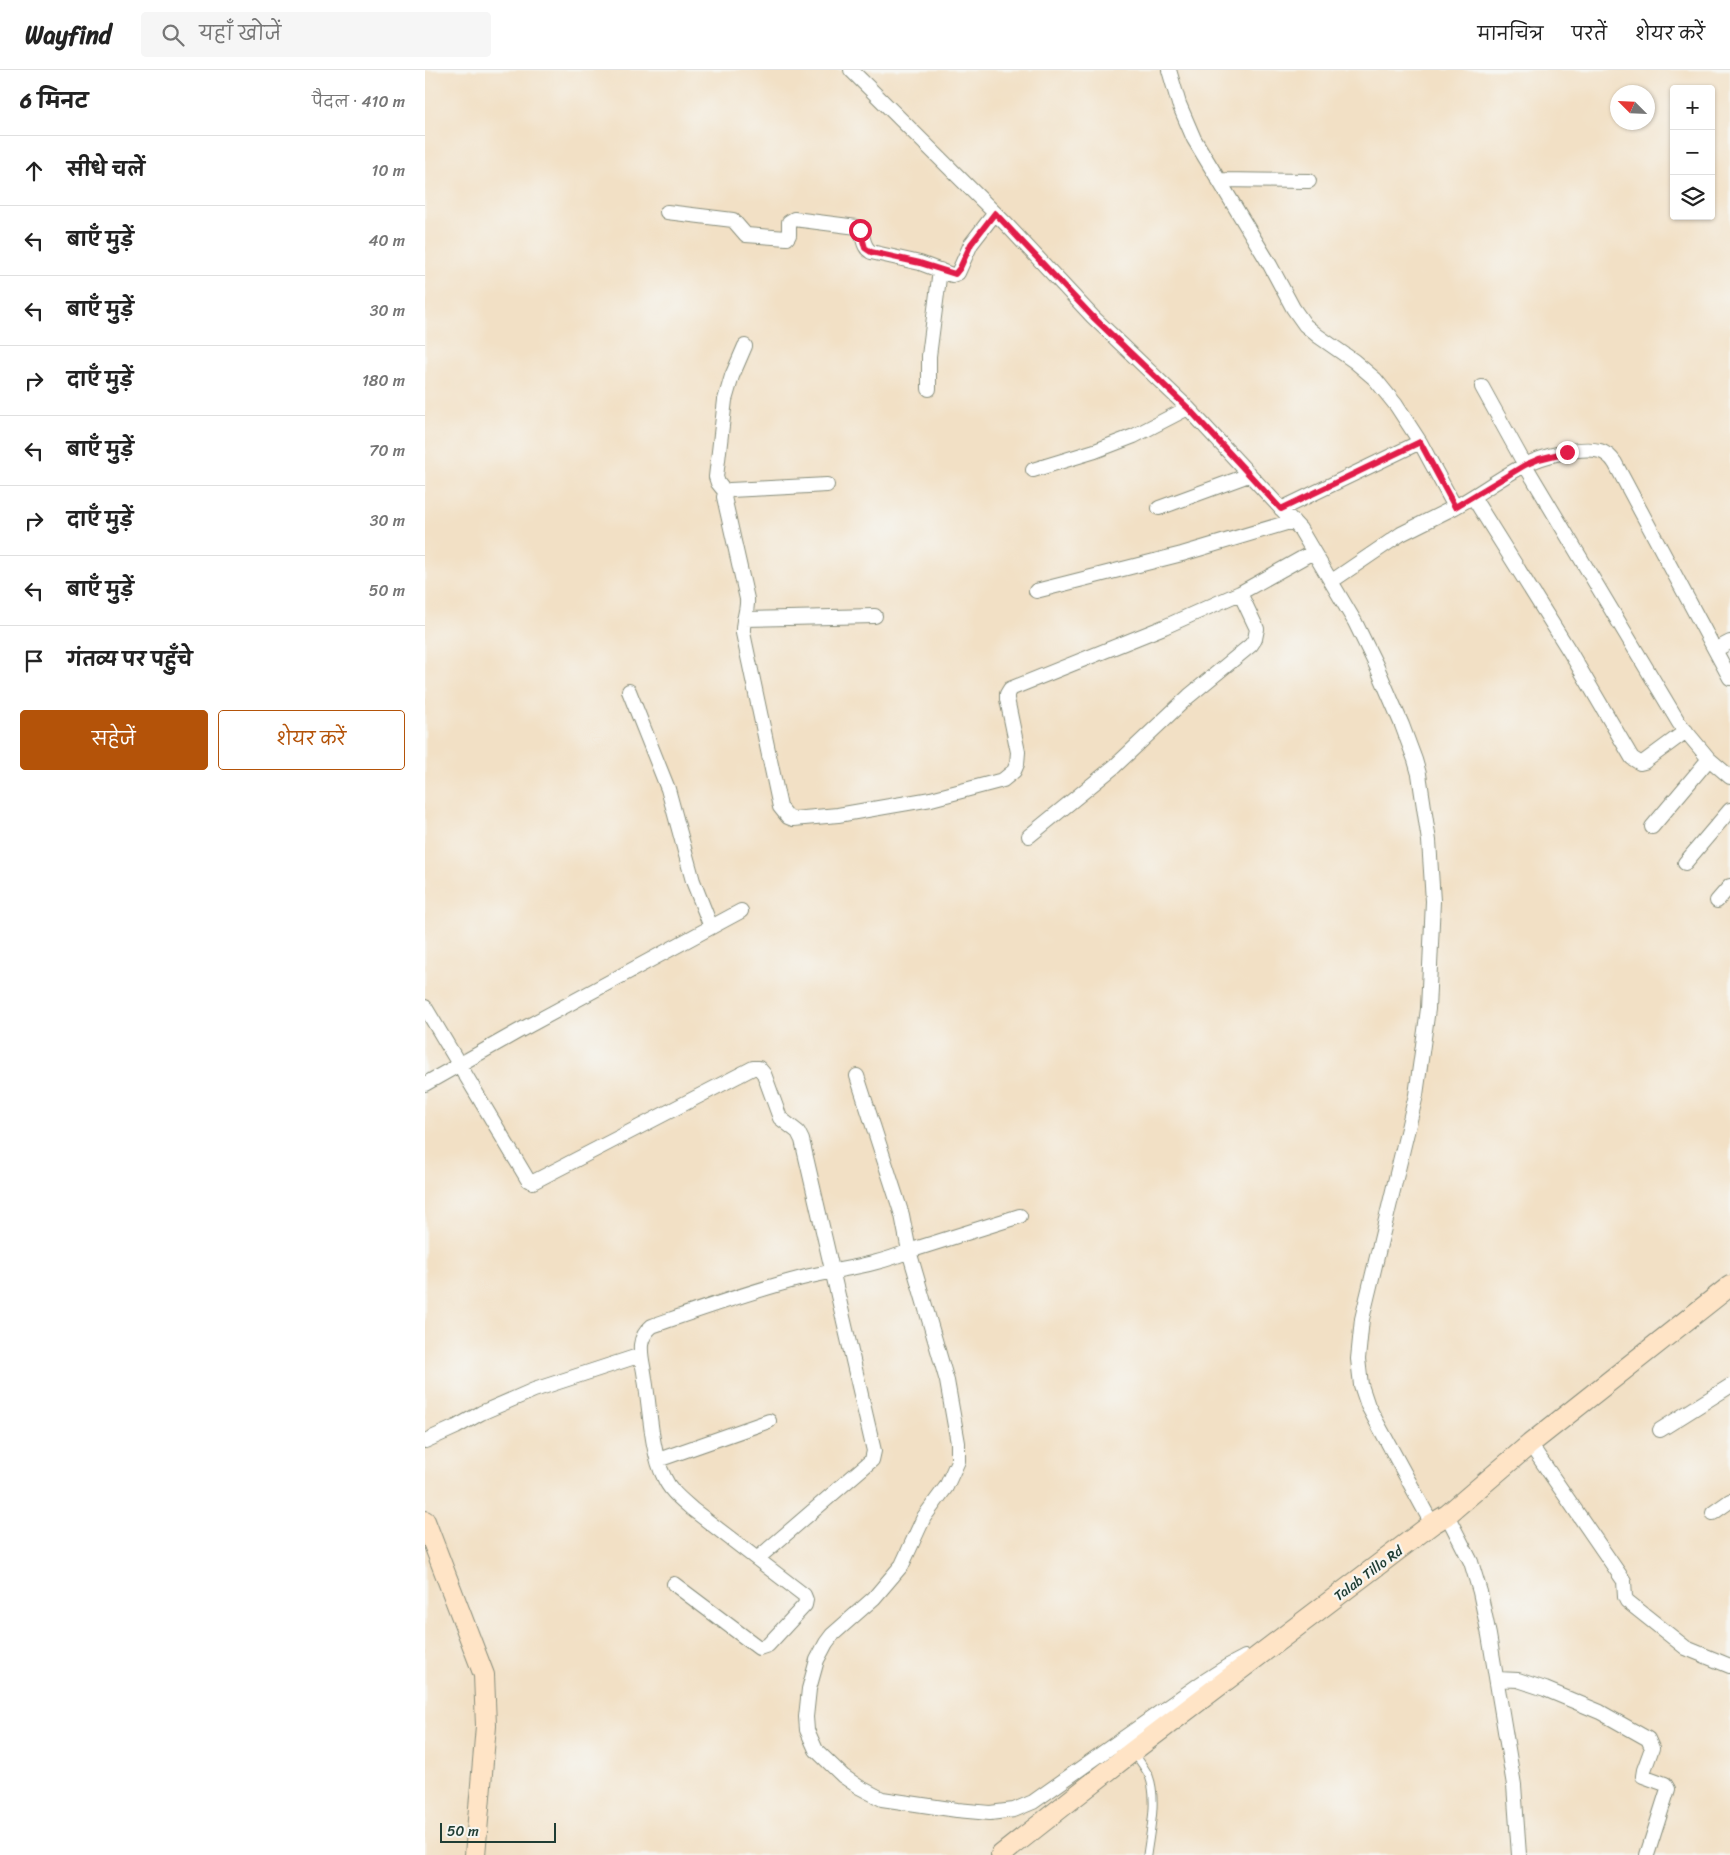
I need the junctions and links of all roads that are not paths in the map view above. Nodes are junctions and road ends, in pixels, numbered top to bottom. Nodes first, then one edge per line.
1 (851, 70) edge
2 (1169, 70) edge
3 (1219, 180) junction
4 (1309, 181) dead end
5 (667, 212) dead end
6 (995, 213) junction
7 (940, 270) junction
8 (745, 346) dead end
9 (1482, 387) dead end
10 (929, 390) dead end
11 (1188, 408) junction
12 (1420, 442) junction
13 (1525, 465) junction
14 (1033, 470) dead end
15 (1249, 475) junction
16 (827, 485) dead end
17 (725, 493) junction
18 (1473, 497) junction
19 (1455, 507) junction
20 (1159, 508) dead end
21 (1281, 509) junction
22 (1293, 522) junction
23 (1313, 552) junction
24 (1332, 581) junction
25 (1036, 591) dead end
26 (1240, 593) junction
27 (875, 616) dead end
28 (744, 619) junction
29 (1730, 642) edge
30 (1715, 650) junction
31 (1730, 678) edge
32 (629, 691) dead end
33 (1686, 731) junction
34 (1709, 759) junction
35 (1730, 777) edge
36 (1730, 810) edge
37 (1652, 827) dead end
38 (1029, 836) dead end
39 (1685, 863) dead end
40 (1730, 886) edge
41 (1717, 901) dead end
42 (741, 911) dead end
43 (711, 927) junction
44 (425, 1007) edge
45 (459, 1065) junction
46 (857, 1076) dead end
47 (425, 1084) edge
48 (1020, 1216) dead end
49 (909, 1251) junction
50 (832, 1272) junction
51 (1730, 1286) edge
52 (641, 1355) junction
53 (1730, 1386) edge
54 (769, 1422) dead end
55 (1660, 1430) dead end
56 (425, 1442) edge
57 (1530, 1444) junction
58 (658, 1460) junction
59 (1730, 1502) edge
60 (1713, 1513) dead end
61 (1440, 1519) junction
62 (425, 1522) edge
63 (757, 1559) junction
64 (674, 1584) dead end
65 (1277, 1642) junction
66 (1730, 1666) edge
67 (1497, 1680) junction
68 (1133, 1751) junction
69 (1008, 1850) edge
70 (475, 1855) edge
71 (1147, 1855) edge
72 (1519, 1855) edge
73 (1647, 1855) edge

1 - 6 street
2 - 3 street
3 - 4 street
3 - 12 street
5 - 7 street
6 - 7 street
6 - 11 street
7 - 10 street
8 - 17 street
9 - 13 street
11 - 14 street
11 - 15 street
12 - 19 street
12 - 21 street
13 - 18 street
13 - 30 street
13 - 33 street
15 - 20 street
15 - 21 street
16 - 17 street
17 - 28 street
18 - 19 street
18 - 33 street
19 - 24 street
21 - 22 street
22 - 23 street
22 - 25 street
23 - 24 street
23 - 26 street
24 - 61 street
26 - 28 street
26 - 38 street
27 - 28 street
29 - 30 street
30 - 31 street
32 - 43 street
33 - 34 street
34 - 35 street
34 - 37 street
36 - 39 street
40 - 41 street
42 - 43 street
43 - 45 street
44 - 45 street
45 - 47 street
45 - 50 street
46 - 49 street
48 - 49 street
49 - 50 street
49 - 65 street
50 - 52 street
50 - 63 street
51 - 57 main road, Talab Tillo Rd
52 - 56 street
52 - 58 street
53 - 55 street
54 - 58 street
57 - 61 main road, Talab Tillo Rd
57 - 66 street
58 - 63 street
59 - 60 street
61 - 65 main road, Talab Tillo Rd
61 - 67 street
62 - 70 main road
63 - 64 street
65 - 68 main road, Talab Tillo Rd
67 - 72 street
67 - 73 street
68 - 69 main road, Talab Tillo Rd
68 - 71 lane

